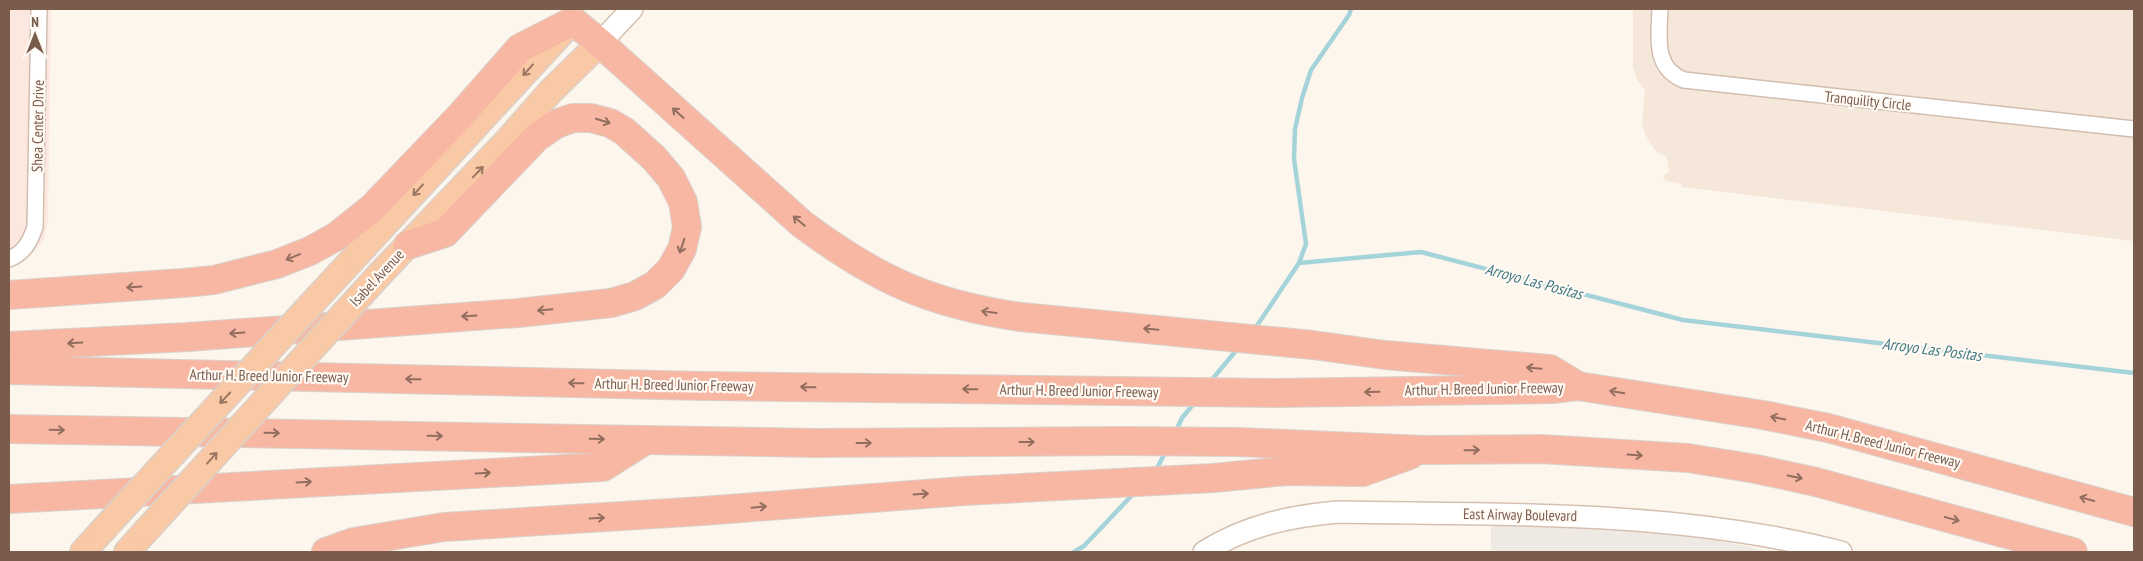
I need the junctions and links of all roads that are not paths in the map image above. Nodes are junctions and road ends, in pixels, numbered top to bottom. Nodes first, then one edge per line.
1 (39, 9) edge
2 (632, 9) edge
3 (1660, 9) edge
4 (578, 15) edge
5 (600, 43) junction
6 (2134, 129) edge
7 (408, 245) junction
8 (9, 259) edge
9 (9, 295) edge
10 (9, 346) edge
11 (9, 370) edge
12 (1578, 386) junction
13 (9, 429) edge
14 (646, 440) junction
15 (1424, 450) junction
16 (9, 499) edge
17 (2134, 512) edge
18 (1797, 547) edge
19 (83, 552) edge
20 (127, 552) edge
21 (326, 552) edge
22 (1204, 552) edge
23 (1841, 552) edge
24 (2073, 552) edge

1 - 8 street, Shea Center Drive
2 - 5 main road, Isabel Avenue
3 - 6 street, Tranquility Circle
4 - 5 highway
4 -> 9 highway
4 -> 19 highway, Isabel Avenue, bridge
7 -> 5 highway, Isabel Avenue
12 -> 5 highway
7 -> 10 highway
20 -> 7 highway, Isabel Avenue, bridge
12 -> 11 highway, Arthur H. Breed Junior Freeway
17 -> 12 highway, Arthur H. Breed Junior Freeway
13 -> 14 highway
14 -> 15 highway
16 -> 14 highway
21 -> 15 highway
15 -> 24 highway
18 - 22 main road, East Airway Boulevard
18 - 23 main road, East Airway Boulevard

